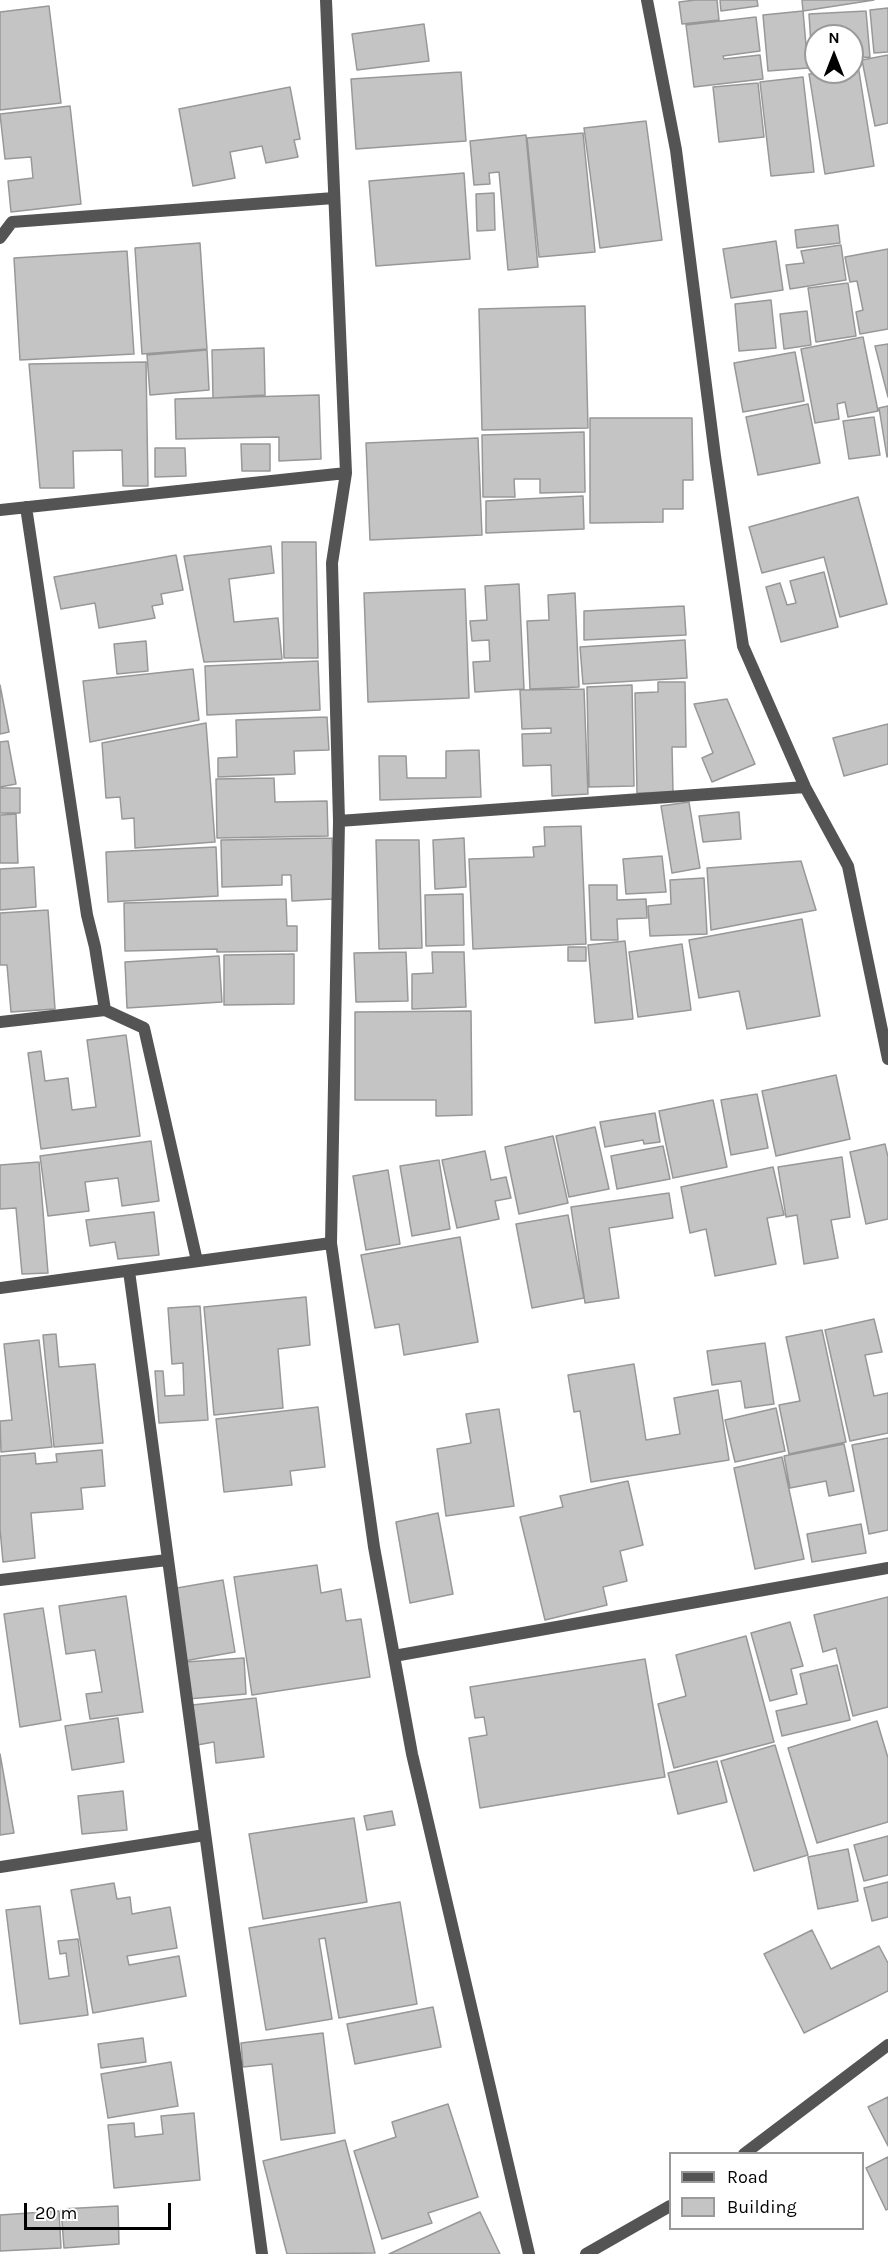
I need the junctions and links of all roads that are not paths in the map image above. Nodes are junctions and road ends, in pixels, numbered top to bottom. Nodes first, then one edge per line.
1 (326, 0) edge
2 (647, 0) edge
3 (334, 198) junction
4 (0, 238) edge
5 (346, 473) junction
6 (26, 507) junction
7 (0, 510) edge
8 (805, 787) junction
9 (339, 821) junction
10 (105, 1010) junction
11 (0, 1022) edge
12 (888, 1059) edge
13 (331, 1243) junction
14 (197, 1261) junction
15 (129, 1271) junction
16 (0, 1288) edge
17 (167, 1560) junction
18 (888, 1568) edge
19 (0, 1580) edge
20 (394, 1656) junction
21 (205, 1835) junction
22 (0, 1867) edge
23 (888, 2045) edge
24 (747, 2152) edge
25 (669, 2207) edge
26 (262, 2254) edge
27 (529, 2254) edge
28 (586, 2254) edge

1 - 3 street
2 - 8 street
3 - 4 street
3 - 5 street
5 - 6 street
5 - 9 street
6 - 7 street
6 - 10 street
8 - 9 street
8 - 12 street
9 - 13 street
10 - 11 street
10 - 14 street
13 - 14 street
13 - 20 street
14 - 15 street
15 - 16 street
15 - 17 street
17 - 19 street
17 - 21 street
18 - 20 street
20 - 27 street
21 - 22 street
21 - 26 street
23 - 24 street
25 - 28 street

